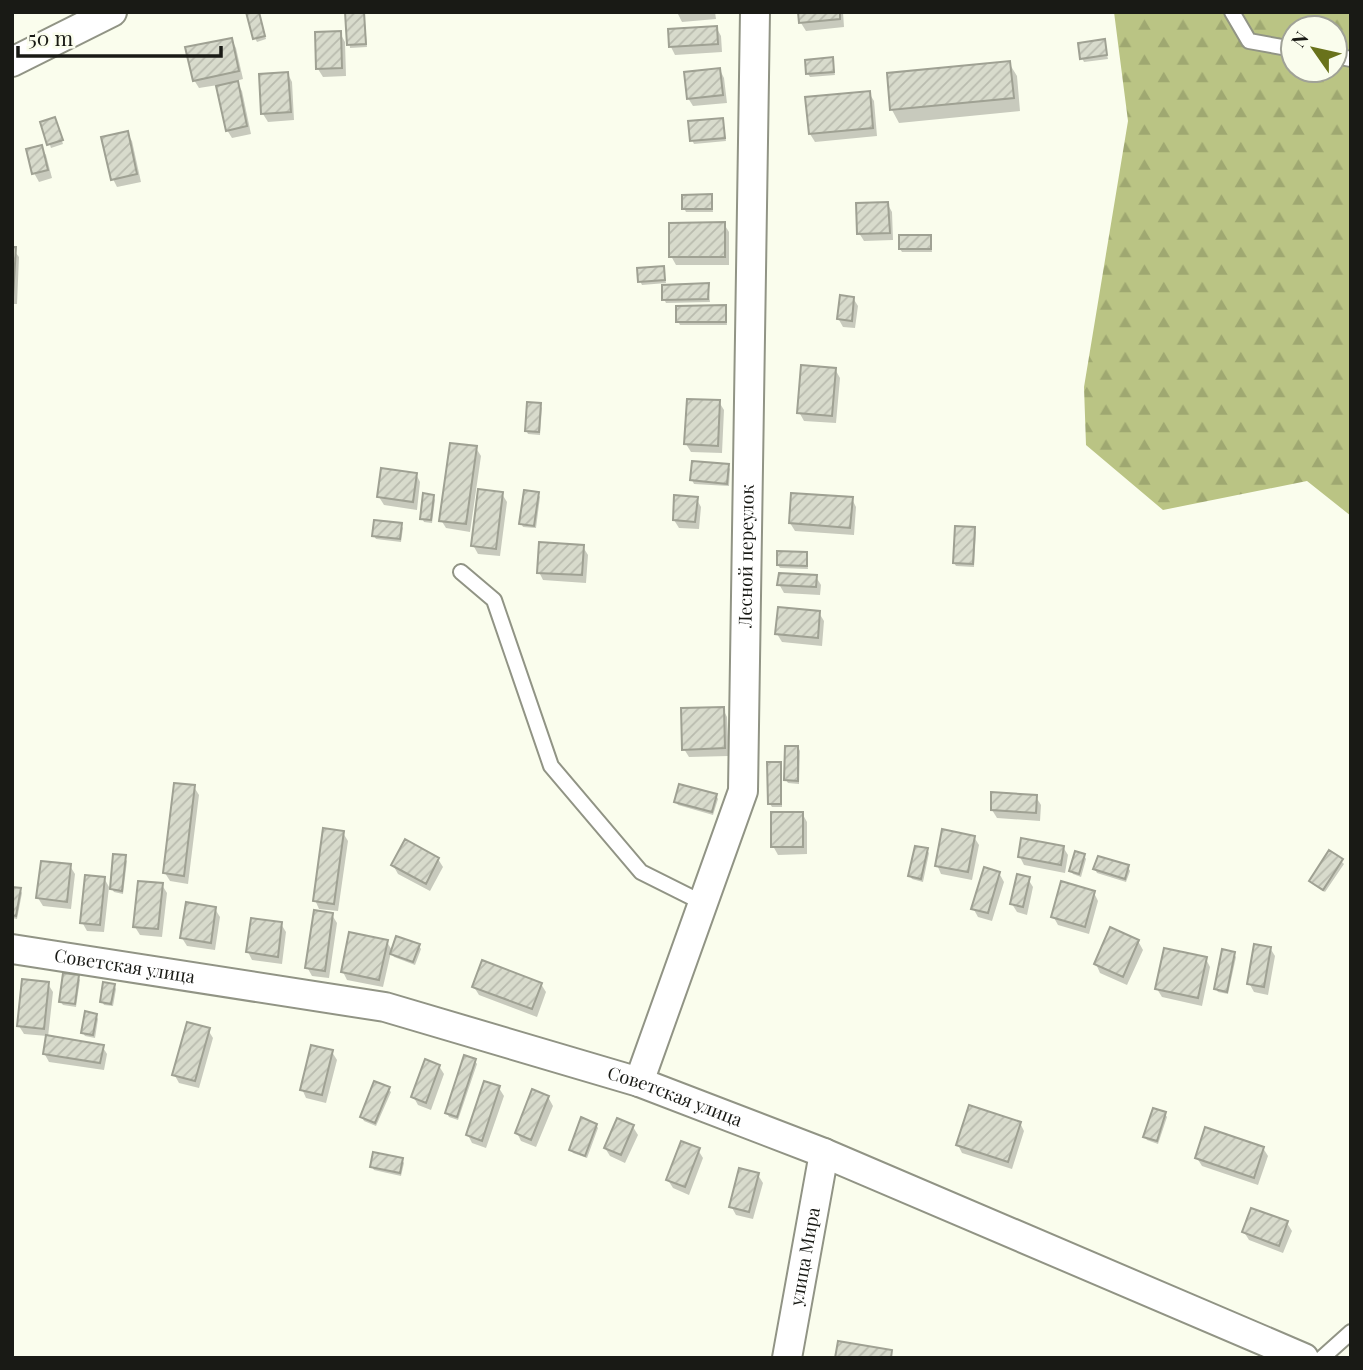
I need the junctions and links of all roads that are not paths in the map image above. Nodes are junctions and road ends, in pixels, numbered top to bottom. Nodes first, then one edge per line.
1 (112, 12) edge
2 (755, 12) edge
3 (1232, 12) edge
4 (1279, 47) edge
5 (12, 62) edge
6 (461, 572) dead end
7 (703, 903) junction
8 (12, 948) edge
9 (639, 1082) junction
10 (824, 1153) junction
11 (1351, 1332) edge
12 (787, 1358) edge
13 (1304, 1358) edge
14 (1322, 1358) edge

1 - 5 street
2 - 7 street, Лесной переулок
3 - 4 lane
6 - 7 lane
7 - 9 street, Лесной переулок
8 - 9 street, Советская улица
9 - 10 street, Советская улица
10 - 12 street, улица Мира
10 - 13 street, Советская улица
11 - 14 lane

